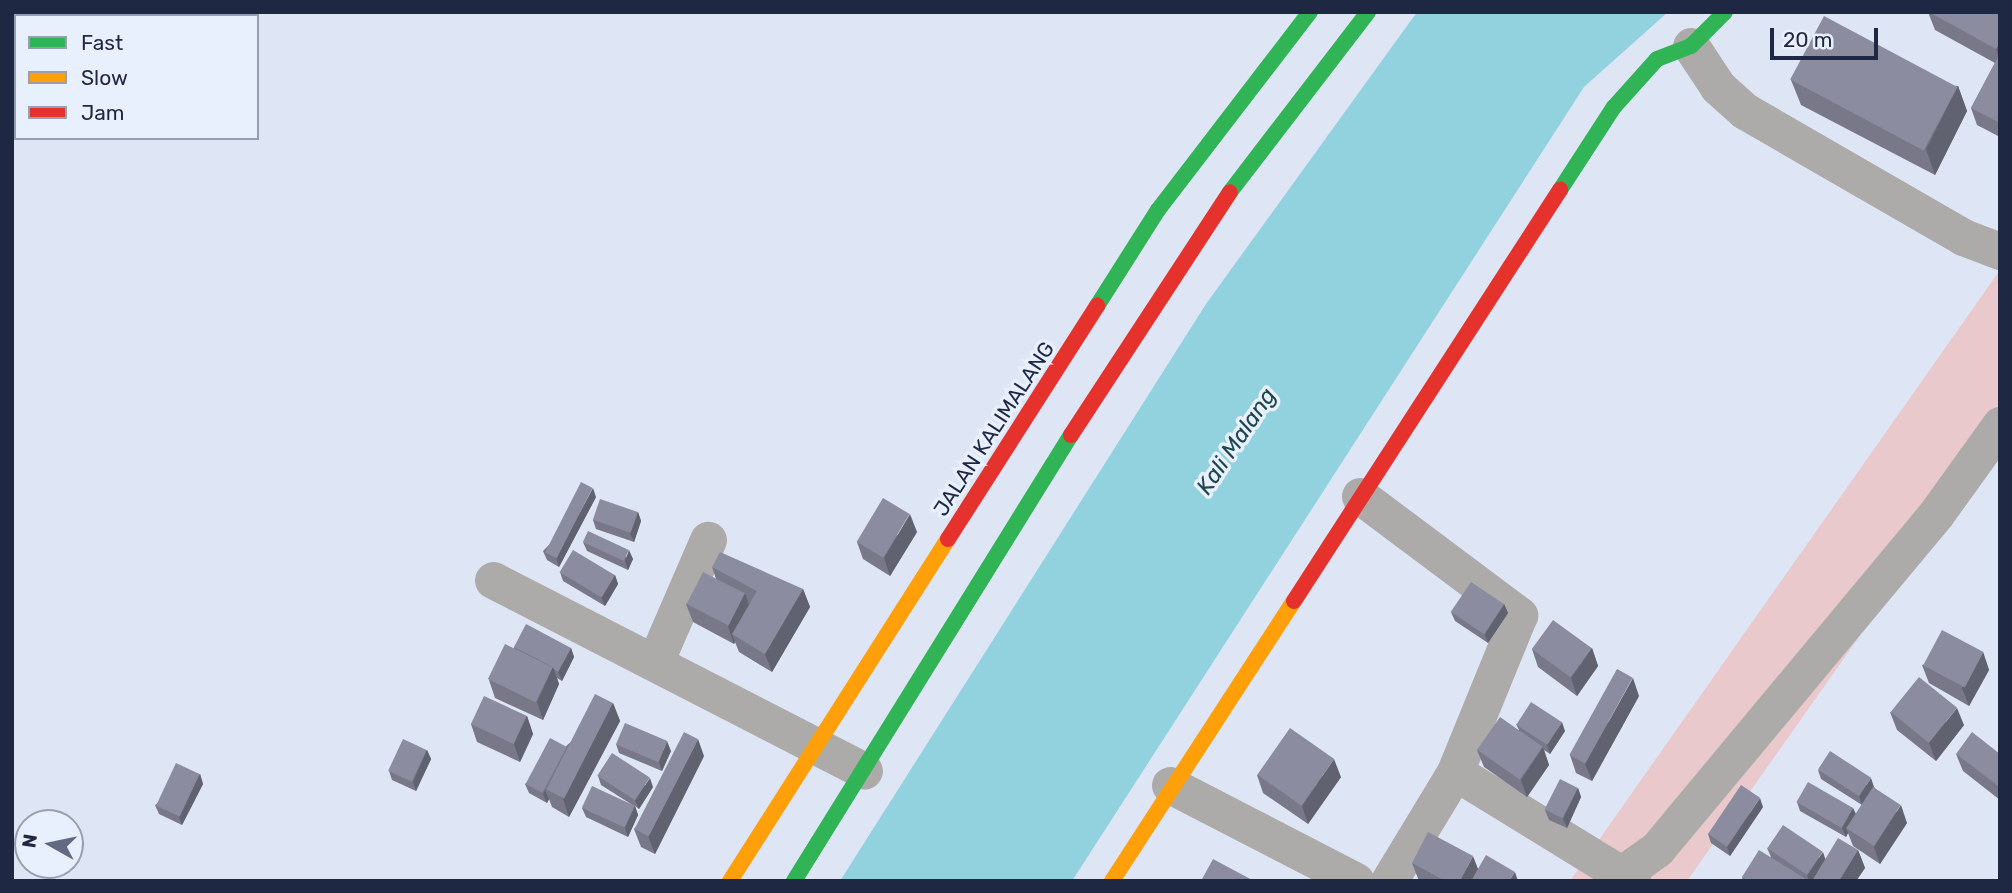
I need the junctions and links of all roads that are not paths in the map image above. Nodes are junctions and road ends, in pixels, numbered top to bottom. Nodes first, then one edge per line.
1 (1310, 12) edge
2 (1368, 12) edge
3 (1726, 12) edge
4 (1690, 46) junction
5 (2000, 251) edge
6 (2000, 425) edge
7 (1360, 496) junction
8 (708, 540) dead end
9 (493, 580) dead end
10 (656, 660) junction
11 (816, 747) junction
12 (864, 771) junction
13 (1455, 772) junction
14 (1170, 785) junction
15 (1621, 877) edge
16 (730, 881) edge
17 (794, 881) edge
18 (1112, 881) edge
19 (1356, 881) edge
20 (1389, 881) edge

1 - 11 main road, JALAN KALIMALANG
2 - 12 main road
3 - 4 main road
4 - 5 street
4 - 7 main road
6 - 15 street
7 - 13 street
7 - 14 main road
8 - 10 street
9 - 10 street
10 - 11 street
11 - 12 street
11 - 16 main road, JALAN KALIMALANG
12 - 17 main road
13 - 15 street
13 - 20 street
14 - 18 main road
14 - 19 street

